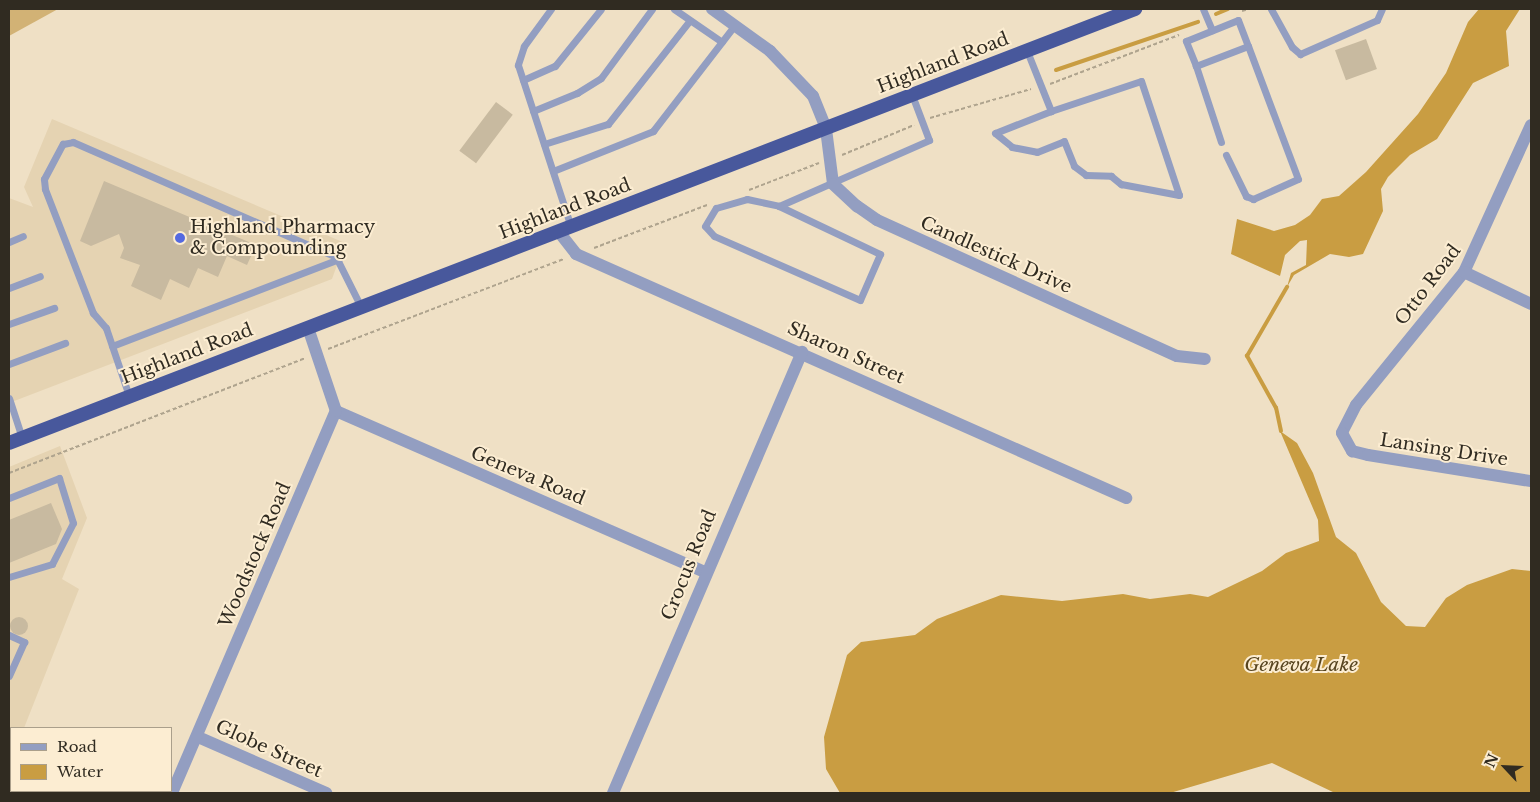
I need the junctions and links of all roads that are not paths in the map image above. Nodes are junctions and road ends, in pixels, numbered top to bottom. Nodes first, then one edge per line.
1 (551, 9) edge
2 (601, 9) edge
3 (652, 9) edge
4 (674, 9) edge
5 (712, 9) edge
6 (1135, 9) edge
7 (1204, 9) edge
8 (1271, 9) edge
9 (1382, 9) edge
10 (690, 20) junction
11 (734, 25) junction
12 (1212, 30) junction
13 (722, 42) junction
14 (1248, 46) junction
15 (1027, 51) junction
16 (1196, 66) junction
17 (523, 80) junction
18 (912, 95) junction
19 (533, 111) junction
20 (1051, 111) junction
21 (1531, 125) edge
22 (826, 129) junction
23 (1222, 142) dead end
24 (544, 144) junction
25 (1226, 155) dead end
26 (553, 171) junction
27 (833, 184) junction
28 (779, 206) junction
29 (565, 230) junction
30 (23, 236) dead end
31 (9, 242) edge
32 (339, 259) junction
33 (1464, 272) junction
34 (40, 276) dead end
35 (9, 288) edge
36 (1531, 304) edge
37 (361, 307) junction
38 (54, 308) dead end
39 (9, 324) edge
40 (308, 328) junction
41 (64, 343) dead end
42 (112, 346) junction
43 (802, 352) junction
44 (1205, 359) dead end
45 (9, 364) edge
46 (129, 396) junction
47 (9, 398) edge
48 (336, 411) junction
49 (15, 440) edge
50 (1352, 451) joint
51 (1531, 481) edge
52 (9, 498) edge
53 (1126, 498) dead end
54 (706, 572) junction
55 (9, 577) edge
56 (9, 635) edge
57 (9, 676) edge
58 (198, 737) junction
59 (172, 793) edge
60 (326, 793) edge
61 (613, 793) edge

1 - 17 lane
2 - 17 lane
3 - 19 lane
4 - 10 lane
5 - 11 street
6 - 15 highway, Highland Road
7 - 12 lane
8 - 9 lane
10 - 13 lane
10 - 24 lane
11 - 13 lane
11 - 22 street
12 - 14 lane
12 - 16 lane
13 - 26 lane
14 - 16 lane
14 - 25 lane
15 - 18 highway, Highland Road
15 - 20 lane
16 - 23 lane
17 - 19 lane
18 - 22 highway, Highland Road
18 - 27 lane
19 - 24 lane
20 - 20 lane
21 - 33 street, Otto Road
22 - 27 street
22 - 29 highway, Highland Road
24 - 26 lane
26 - 29 lane
27 - 28 lane
27 - 44 street, Candlestick Drive
28 - 28 lane
29 - 37 highway, Highland Road
29 - 43 street, Sharon Street
30 - 31 lane
32 - 37 lane
32 - 42 lane
32 - 42 lane
33 - 36 street
33 - 50 street, Otto Road
34 - 35 lane
37 - 40 highway, Highland Road
38 - 39 lane
40 - 46 highway, Highland Road
40 - 48 street
41 - 45 lane
42 - 46 lane
43 - 53 street, Sharon Street
43 - 54 street, Crocus Road
46 - 49 highway, Highland Road
47 - 49 lane
48 - 54 street, Geneva Road
48 - 58 street, Woodstock Road
50 - 51 street, Lansing Drive
52 - 55 lane
54 - 61 street, Crocus Road
56 - 57 lane
58 - 59 street, Woodstock Road
58 - 60 street, Globe Street

